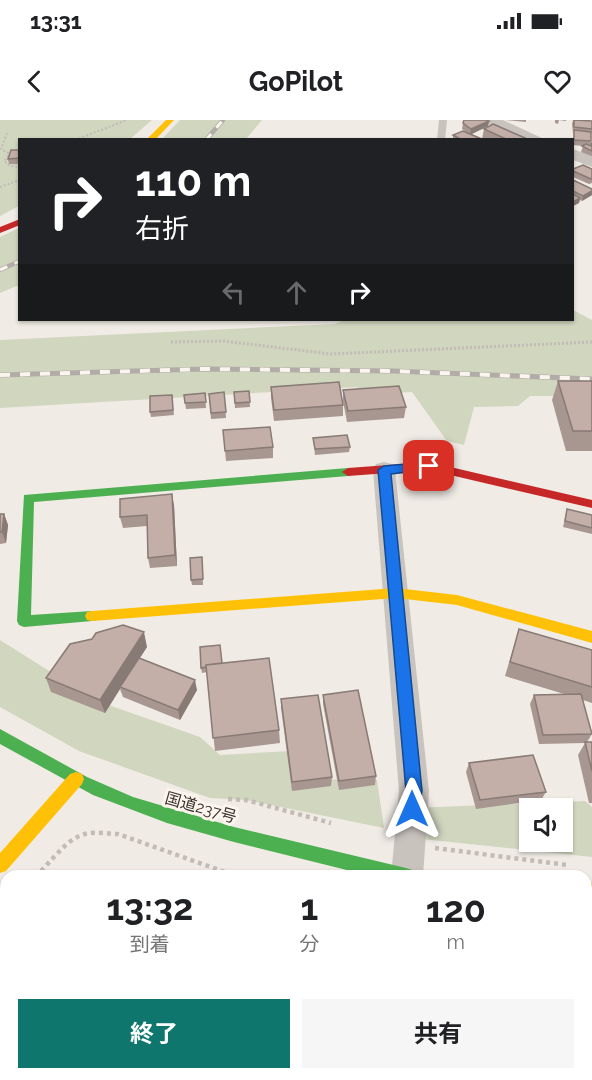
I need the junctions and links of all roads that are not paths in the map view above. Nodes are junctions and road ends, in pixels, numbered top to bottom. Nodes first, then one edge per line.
1 (170, 120) edge
2 (443, 120) edge
3 (490, 120) edge
4 (540, 136) edge
5 (152, 138) edge
6 (441, 138) edge
7 (574, 154) edge
8 (592, 162) edge
9 (18, 223) edge
10 (0, 230) edge
11 (384, 470) junction
12 (592, 504) edge
13 (396, 592) junction
14 (592, 637) edge
15 (0, 736) edge
16 (76, 779) junction
17 (0, 866) edge
18 (382, 870) edge
19 (408, 870) edge

1 - 5 main road
2 - 6 lane
3 - 4 street
7 - 8 street
9 - 10 main road
11 - 12 main road
11 - 13 street
11 - 13 main road
13 - 14 main road
13 - 19 street
15 - 16 main road, 国道237号
16 - 17 main road
16 - 18 main road, 国道237号

